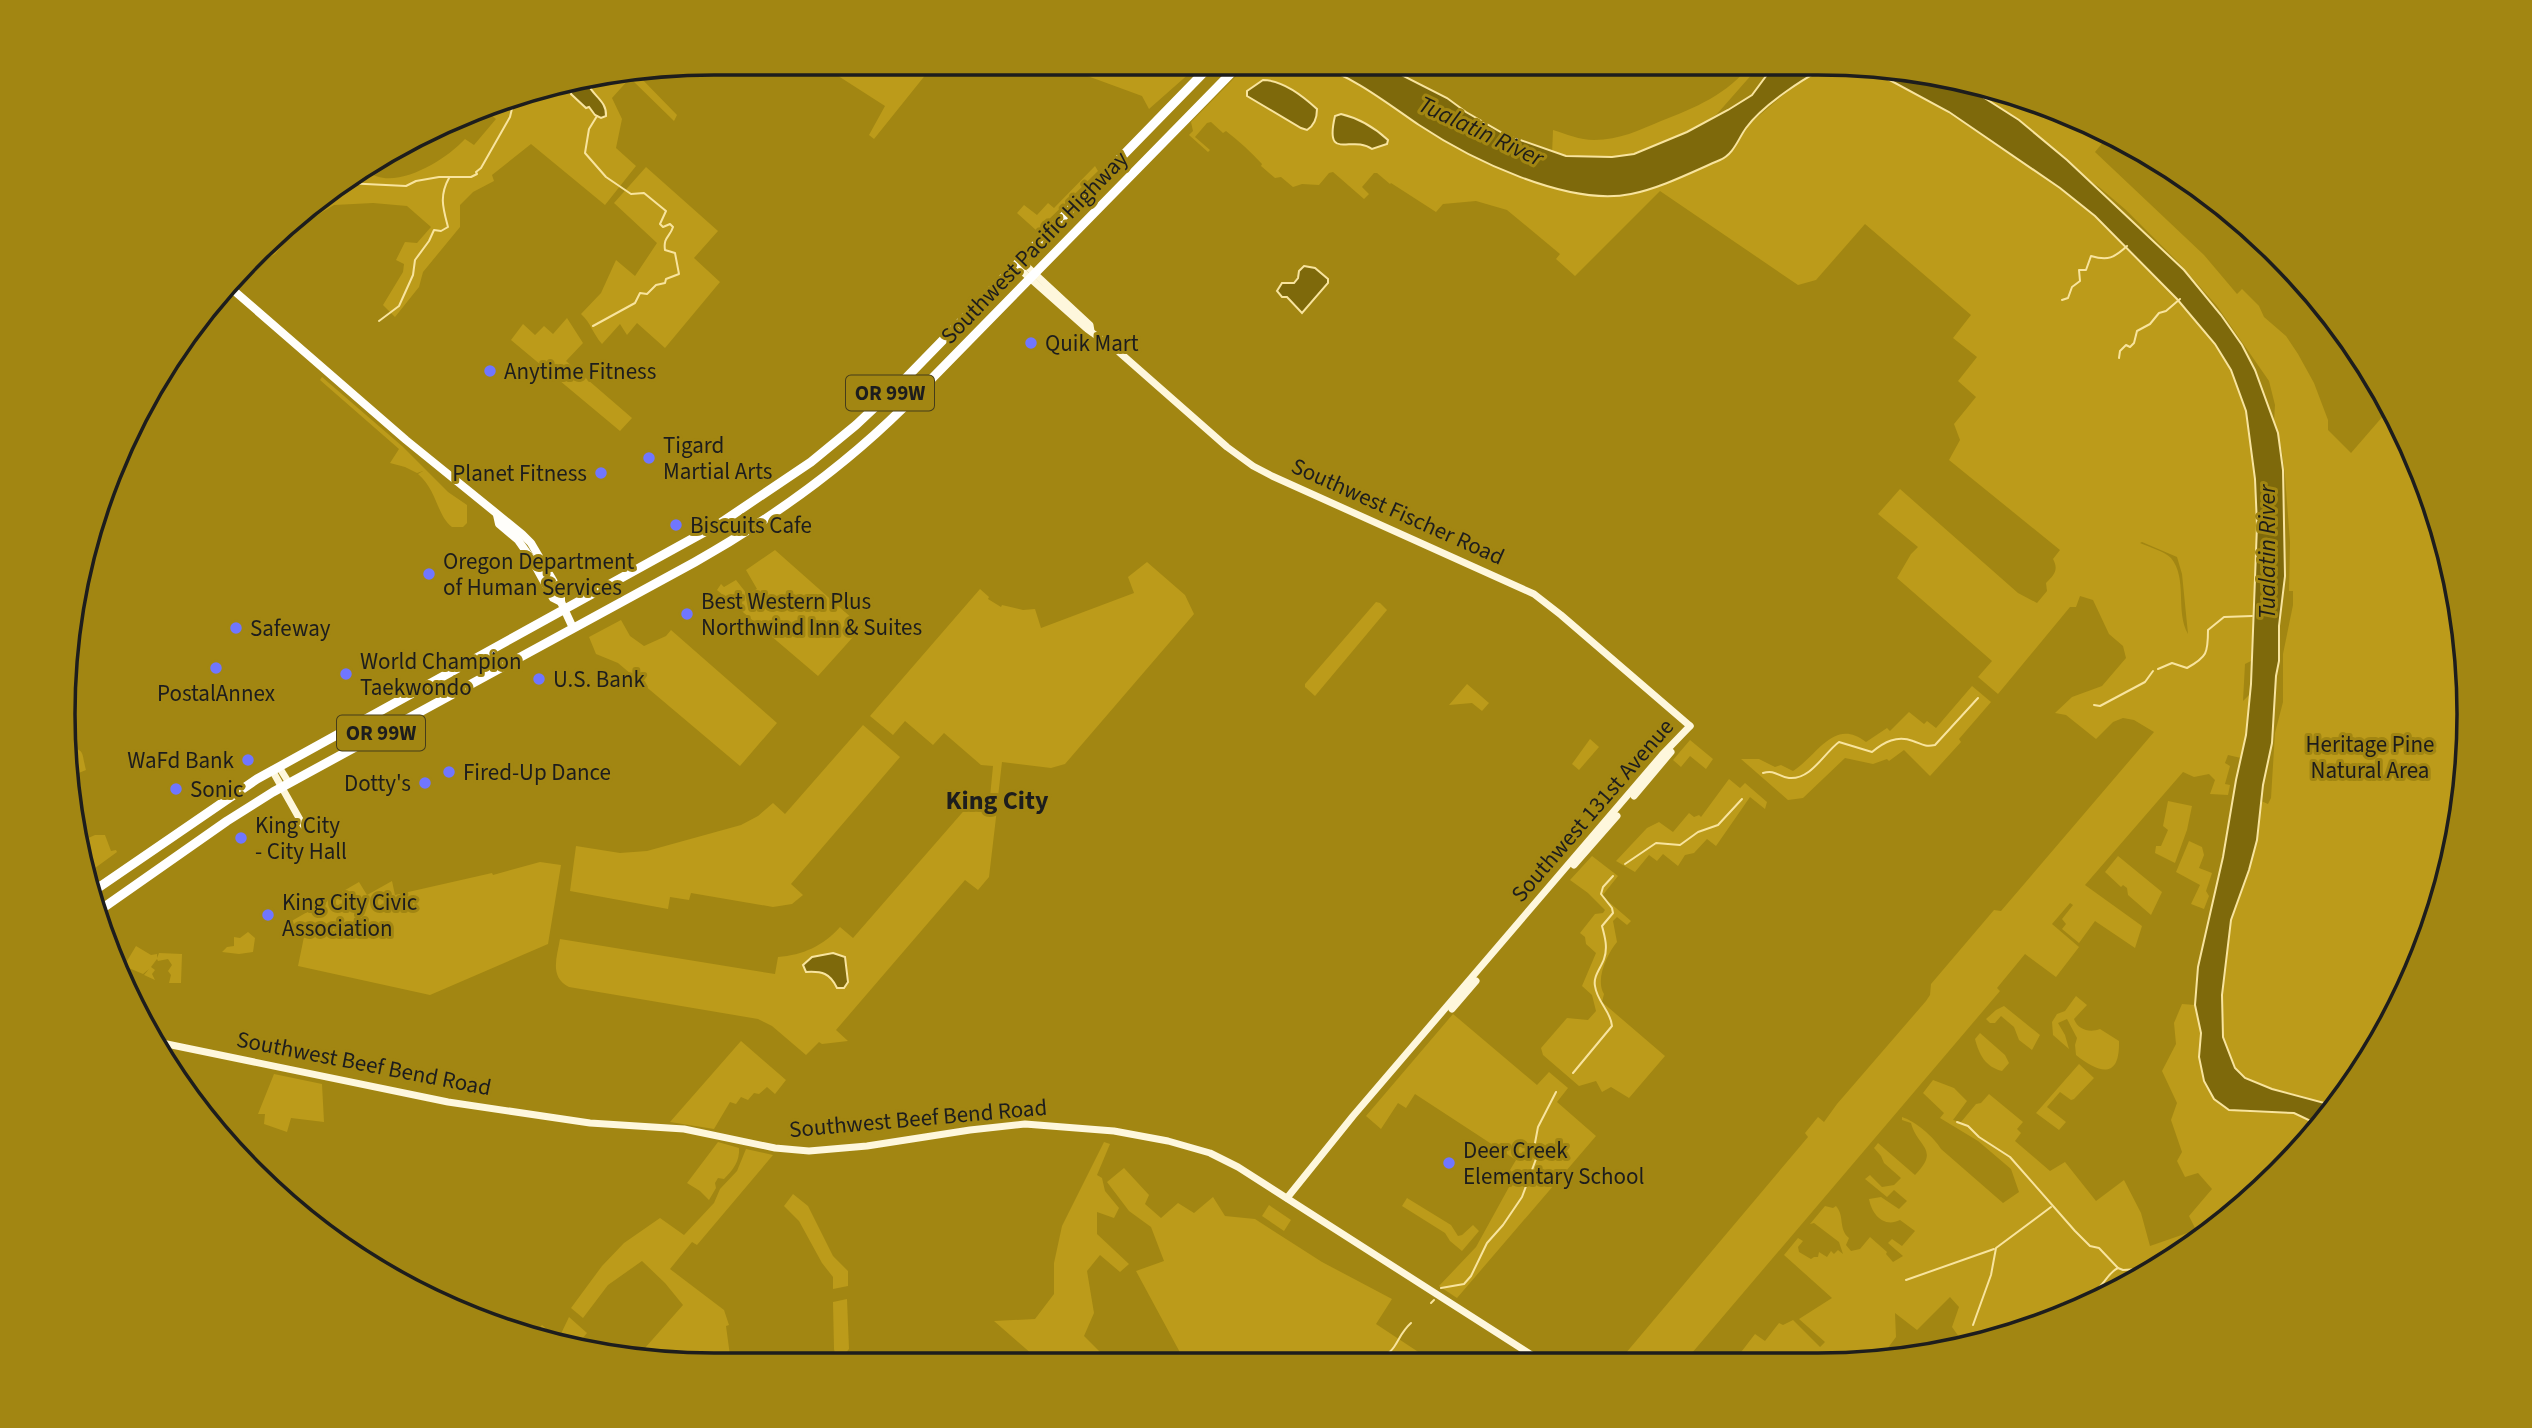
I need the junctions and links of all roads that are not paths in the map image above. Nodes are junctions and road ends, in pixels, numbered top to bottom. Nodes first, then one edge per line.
1 (1201, 75) edge
2 (1228, 75) edge
3 (1018, 263) junction
4 (1033, 277) junction
5 (235, 292) edge
6 (562, 606) junction
7 (573, 628) junction
8 (1690, 726) joint
9 (275, 768) junction
10 (285, 785) junction
11 (303, 825) dead end
12 (99, 887) edge
13 (105, 906) edge
14 (168, 1044) edge
15 (1287, 1198) junction
16 (1529, 1353) edge

1 - 3 highway, Southwest Pacific Highway / OR 99W
2 - 4 highway, Southwest Pacific Highway / OR 99W
3 - 4 street, Southwest Fischer Road
3 - 6 highway, Southwest Pacific Highway / OR 99W
4 - 7 highway, Southwest Pacific Highway / OR 99W
4 - 8 street, Southwest Fischer Road
5 - 6 main road
6 - 7 main road
6 - 9 highway, Southwest Pacific Highway / OR 99W
7 - 10 highway, Southwest Pacific Highway / OR 99W
8 - 15 street, Southwest 131st Avenue
9 - 10 street
9 - 12 highway, Southwest Pacific Highway / OR 99W
10 - 11 street
10 - 13 highway, Southwest Pacific Highway / OR 99W
14 - 15 street, Southwest Beef Bend Road
15 - 16 street, Southwest Beef Bend Road

